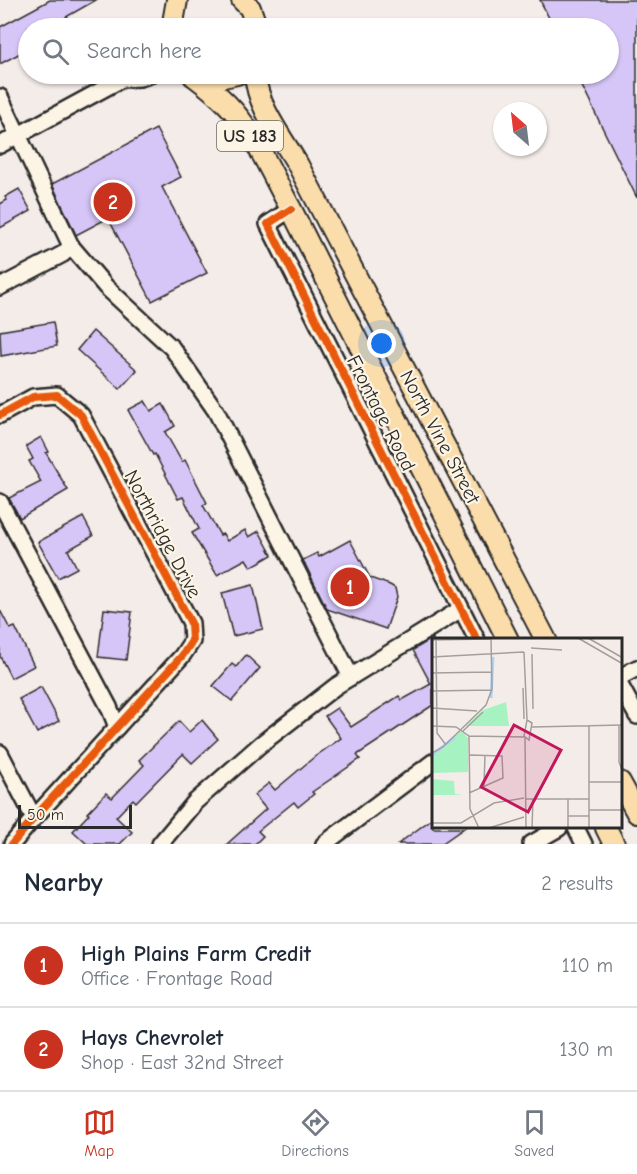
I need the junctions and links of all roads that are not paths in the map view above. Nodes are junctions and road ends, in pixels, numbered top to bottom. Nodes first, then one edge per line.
1 (242, 0) edge
2 (254, 18) edge
3 (109, 84) edge
4 (204, 84) edge
5 (257, 84) edge
6 (0, 97) edge
7 (18, 135) junction
8 (0, 145) edge
9 (291, 209) junction
10 (71, 246) junction
11 (0, 287) edge
12 (0, 415) edge
13 (0, 502) edge
14 (461, 609) junction
15 (476, 638) edge
16 (507, 638) edge
17 (545, 638) edge
18 (637, 668) edge
19 (622, 676) edge
20 (351, 677) junction
21 (622, 687) edge
22 (637, 716) edge
23 (117, 727) junction
24 (0, 753) edge
25 (432, 763) edge
26 (622, 784) edge
27 (637, 813) edge
28 (34, 818) junction
29 (557, 829) edge
30 (577, 829) edge
31 (606, 829) edge
32 (12, 844) edge
33 (160, 844) edge
34 (324, 844) edge
35 (531, 844) edge
36 (585, 844) edge
37 (614, 844) edge

1 - 2 main road
3 - 7 street
4 - 9 main road, North Vine Street / US 183
5 - 17 main road, North Vine Street / US 183
6 - 7 street
7 - 8 street
7 - 10 street
9 - 14 street, Frontage Road
9 - 16 main road, North Vine Street / US 183
10 - 11 street
10 - 20 street
12 - 23 street, Northridge Drive
13 - 23 street
14 - 15 street, Frontage Road
14 - 20 street
18 - 19 street
20 - 33 street
21 - 22 street
23 - 28 street, Northridge Drive
24 - 28 street
25 - 34 street
26 - 27 main road
28 - 32 street, Northridge Drive
29 - 35 street
30 - 36 street
31 - 37 main road

